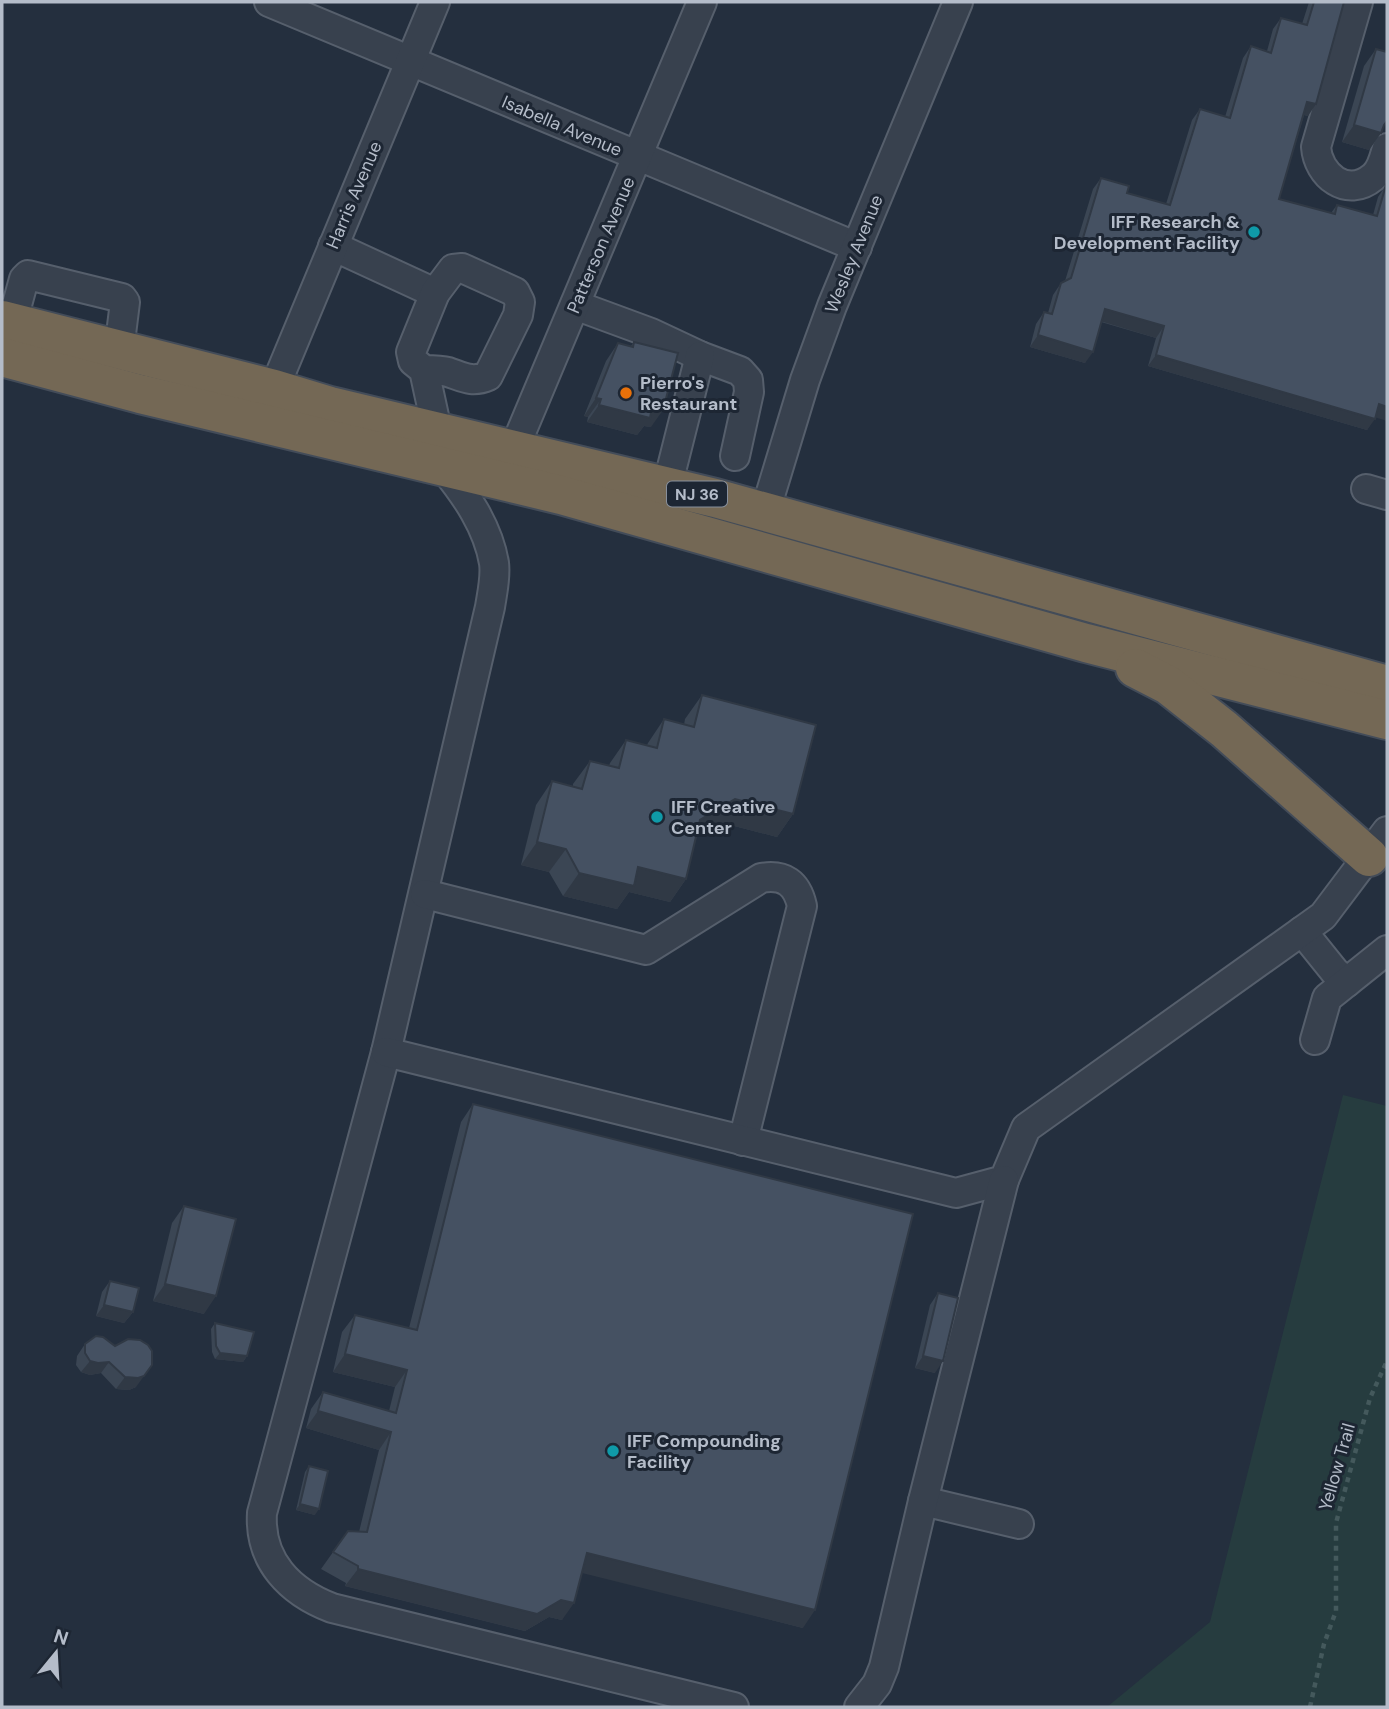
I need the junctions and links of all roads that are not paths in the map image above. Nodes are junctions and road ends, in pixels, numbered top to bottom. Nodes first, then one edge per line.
1 (269, 2) edge
2 (435, 2) edge
3 (702, 2) edge
4 (958, 2) edge
5 (1358, 2) edge
6 (410, 62) junction
7 (1387, 148) edge
8 (638, 157) junction
9 (333, 246) junction
10 (856, 247) junction
11 (435, 293) junction
12 (575, 305) junction
13 (5, 333) edge
14 (118, 350) junction
15 (700, 356) junction
16 (424, 370) junction
17 (274, 388) junction
18 (440, 449) junction
19 (514, 449) junction
20 (735, 456) dead end
21 (667, 487) junction
22 (765, 512) junction
23 (1086, 643) junction
24 (1387, 684) edge
25 (1387, 720) edge
26 (1378, 844) edge
27 (425, 894) junction
28 (1302, 931) junction
29 (1387, 950) edge
30 (1347, 982) junction
31 (1315, 1040) dead end
32 (386, 1052) junction
33 (743, 1141) junction
34 (1004, 1180) junction
35 (923, 1501) junction
36 (1019, 1524) dead end
37 (734, 1707) edge
38 (859, 1707) edge

1 - 6 street, Isabella Avenue
2 - 6 street, Harris Avenue
3 - 8 street, Patterson Avenue
4 - 10 street, Wesley Avenue
5 - 7 street
6 - 8 street, Isabella Avenue
6 - 9 street, Harris Avenue
8 - 10 street, Isabella Avenue
8 - 12 street, Patterson Avenue
9 - 11 street
9 - 17 street, Harris Avenue
10 - 22 street, Wesley Avenue
11 - 16 street
11 - 16 street
12 - 15 street
12 - 19 street, Patterson Avenue
13 - 14 highway, NJ 36
13 - 14 street
13 - 18 highway, NJ 36
14 - 17 highway, NJ 36
15 - 20 street
15 - 21 street
16 - 18 street
17 - 18 highway, NJ 36
18 - 19 highway, NJ 36
18 - 23 highway, NJ 36
18 - 27 street
19 - 21 highway, NJ 36
21 - 22 highway, NJ 36
22 - 24 highway, NJ 36
23 - 25 highway, NJ 36
23 - 26 highway
26 - 28 street
27 - 32 street
27 - 33 street
28 - 30 street
28 - 34 street
29 - 30 street
30 - 31 street
32 - 33 street
32 - 37 street
33 - 34 street
34 - 35 street
35 - 36 street
35 - 38 street

